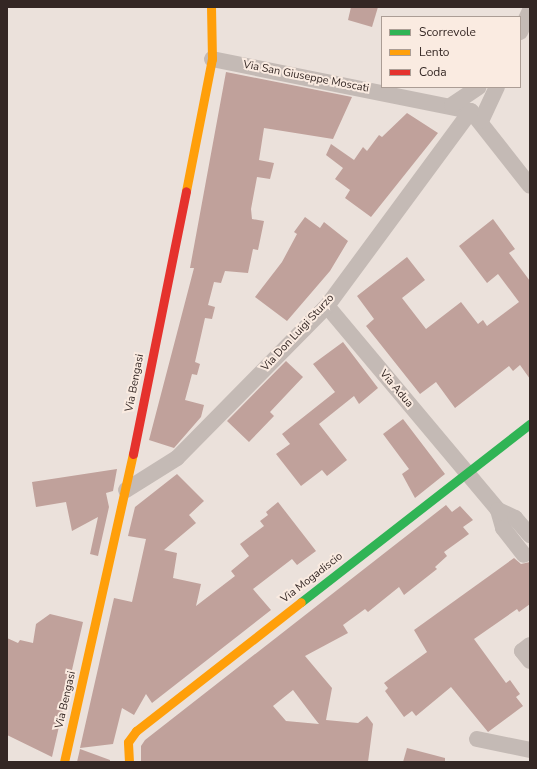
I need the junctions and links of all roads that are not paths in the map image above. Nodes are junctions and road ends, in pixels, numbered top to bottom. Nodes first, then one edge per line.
1 (211, 7) edge
2 (530, 11) edge
3 (521, 30) edge
4 (212, 59) junction
5 (478, 88) edge
6 (496, 88) edge
7 (452, 105) junction
8 (476, 116) junction
9 (530, 186) edge
10 (327, 306) junction
11 (530, 424) edge
12 (465, 473) junction
13 (126, 490) junction
14 (498, 510) junction
15 (530, 535) edge
16 (524, 555) dead end
17 (530, 645) edge
18 (530, 661) edge
19 (478, 739) dead end
20 (530, 750) edge
21 (64, 762) edge
22 (129, 762) edge

1 - 4 street, Via Bengasi
2 - 3 street
4 - 7 street, Via San Giuseppe Moscati
4 - 13 street, Via Bengasi
5 - 7 street
6 - 8 street, Via Don Luigi Sturzo
7 - 8 street, Via San Giuseppe Moscati
8 - 9 street
8 - 10 street, Via Don Luigi Sturzo
10 - 12 street, Via Adua
10 - 13 street, Via Don Luigi Sturzo
11 - 12 street, Via Mogadiscio
12 - 14 street, Via Adua
12 - 22 street, Via Mogadiscio
13 - 21 street, Via Bengasi
14 - 15 street
14 - 16 street
17 - 18 street
19 - 20 street

